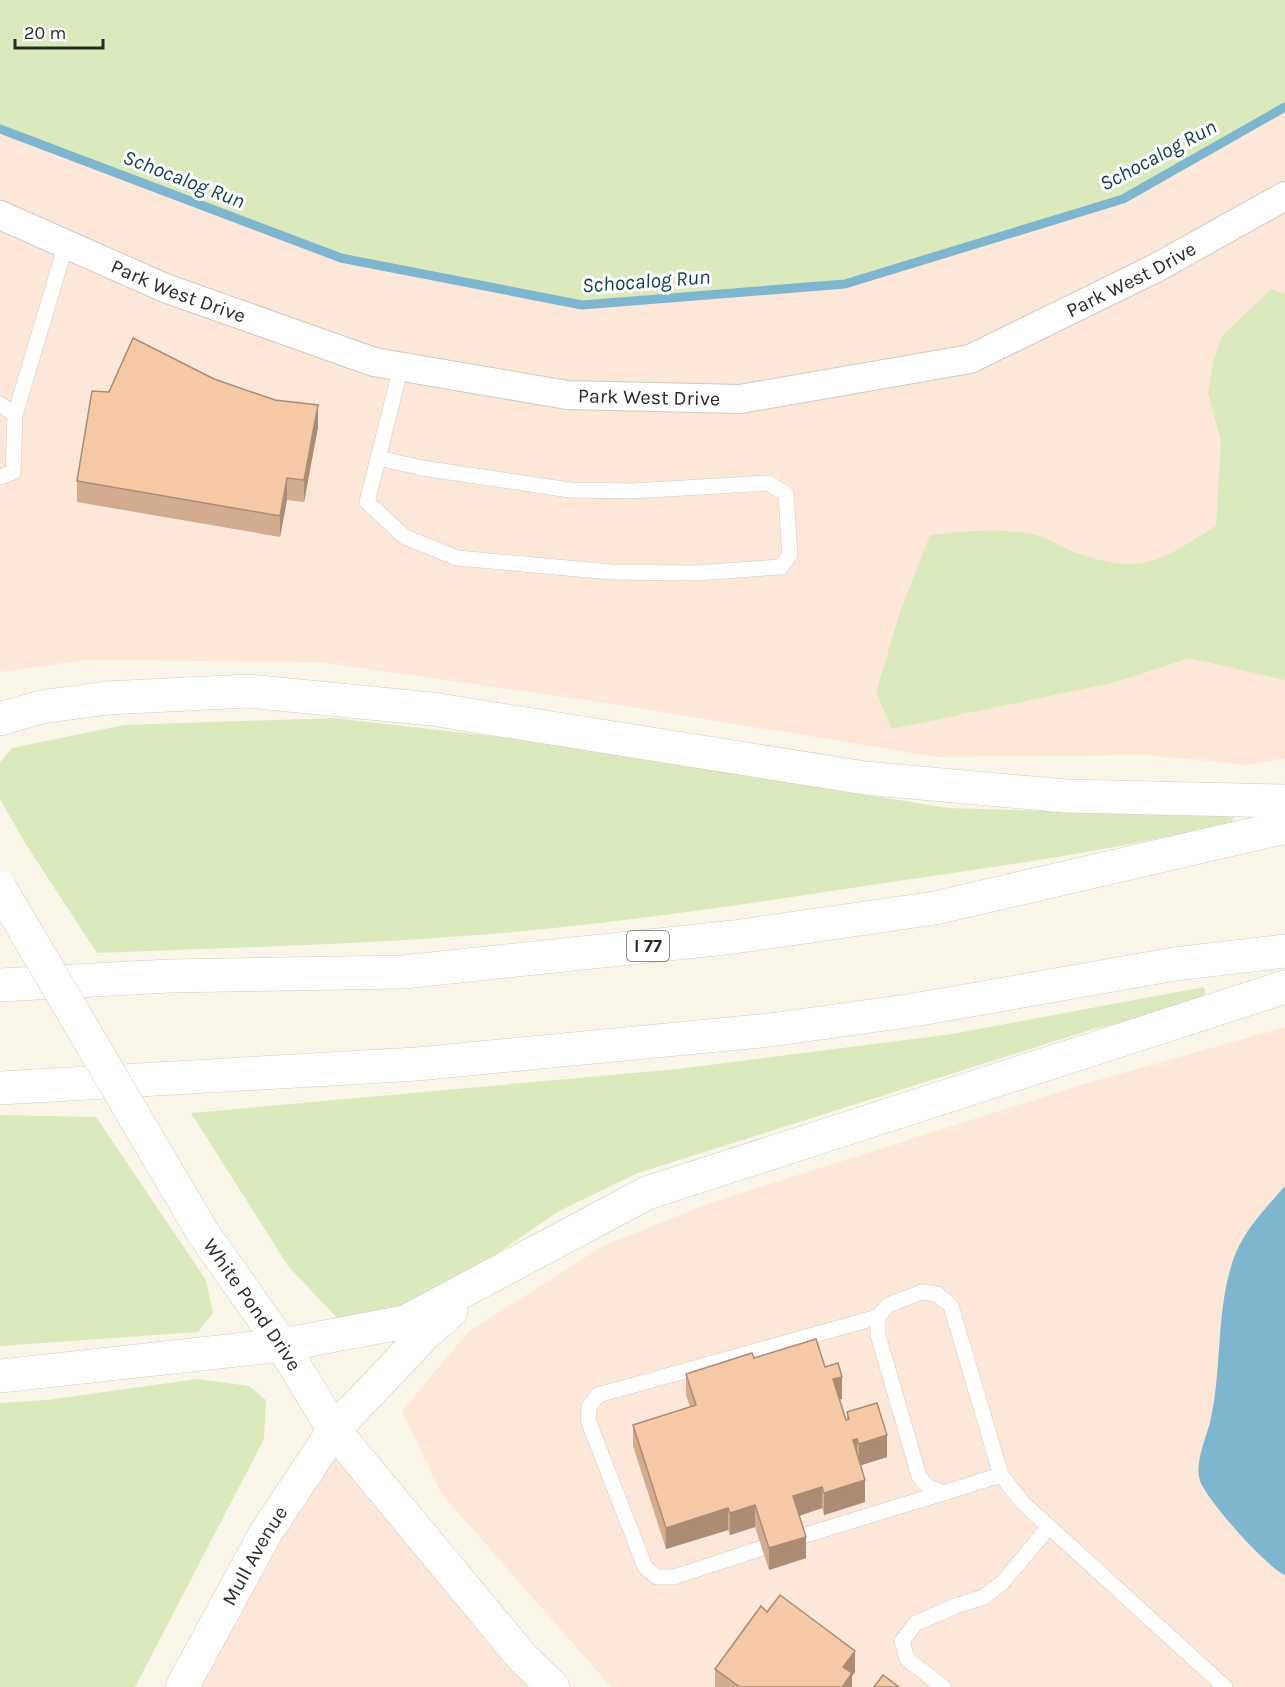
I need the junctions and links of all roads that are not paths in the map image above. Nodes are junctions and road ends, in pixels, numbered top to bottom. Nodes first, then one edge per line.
1 (1285, 196) edge
2 (0, 215) edge
3 (66, 244) junction
4 (401, 367) junction
5 (0, 404) edge
6 (15, 415) junction
7 (378, 458) junction
8 (0, 477) edge
9 (0, 719) edge
10 (1285, 801) edge
11 (1285, 827) edge
12 (0, 888) edge
13 (1285, 951) edge
14 (0, 985) edge
15 (1285, 987) edge
16 (0, 1088) edge
17 (492, 1276) junction
18 (878, 1317) junction
19 (282, 1345) junction
20 (0, 1376) edge
21 (334, 1430) junction
22 (1001, 1475) junction
23 (943, 1493) junction
24 (1049, 1527) junction
25 (799, 1537) edge
26 (762, 1548) edge
27 (182, 1687) edge
28 (553, 1687) edge
29 (943, 1687) edge
30 (1225, 1687) edge

1 - 4 street, Park West Drive
2 - 3 street, Park West Drive
3 - 4 street, Park West Drive
3 - 6 lane
4 - 7 lane
5 - 6 lane
6 - 8 lane
7 - 7 lane
9 - 10 main road
11 - 14 main road, I 77
12 - 19 main road, White Pond Drive, bridge
13 - 16 main road
15 - 17 main road
17 - 19 main road
17 - 21 main road, Mull Avenue
18 - 22 lane
18 - 23 lane
18 - 26 lane
19 - 20 main road
19 - 21 main road, White Pond Drive
21 - 27 main road, Mull Avenue
21 - 28 main road, White Pond Drive
22 - 23 lane
22 - 24 lane
23 - 25 lane
24 - 29 lane
24 - 30 lane

